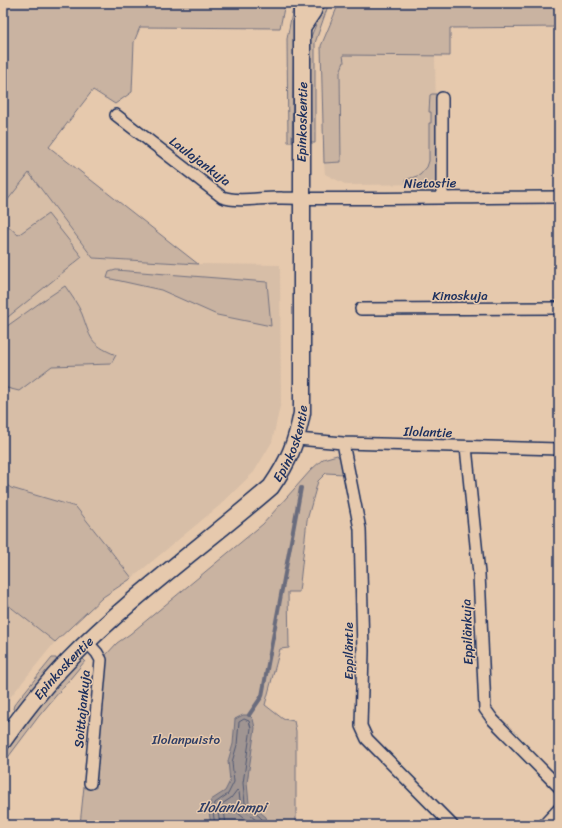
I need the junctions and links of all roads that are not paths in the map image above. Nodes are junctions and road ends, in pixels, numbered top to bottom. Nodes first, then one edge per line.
1 (304, 3) edge
2 (316, 3) edge
3 (304, 26) junction
4 (442, 98) dead end
5 (116, 115) dead end
6 (559, 196) edge
7 (442, 197) junction
8 (302, 199) junction
9 (559, 308) edge
10 (361, 310) dead end
11 (297, 439) junction
12 (343, 443) junction
13 (466, 447) junction
14 (559, 449) edge
15 (87, 642) junction
16 (3, 741) edge
17 (90, 783) dead end
18 (559, 787) edge
19 (559, 809) edge
20 (452, 825) edge
21 (544, 825) edge

1 - 3 street, Epinkoskentie
2 - 3 street, Epinkoskentie
3 - 8 street, Epinkoskentie
4 - 7 street
5 - 8 street, Laulajankuja
6 - 7 street, Nietostie
7 - 8 street, Nietostie
8 - 11 street, Epinkoskentie
9 - 10 street, Kinoskuja
11 - 12 street, Ilolantie
11 - 15 street, Epinkoskentie
12 - 13 street, Ilolantie
12 - 20 street, Eppiläntie
13 - 14 street, Ilolantie
13 - 18 street, Eppilänkuja
15 - 16 street, Epinkoskentie
15 - 17 street, Soittajankuja
19 - 21 street

